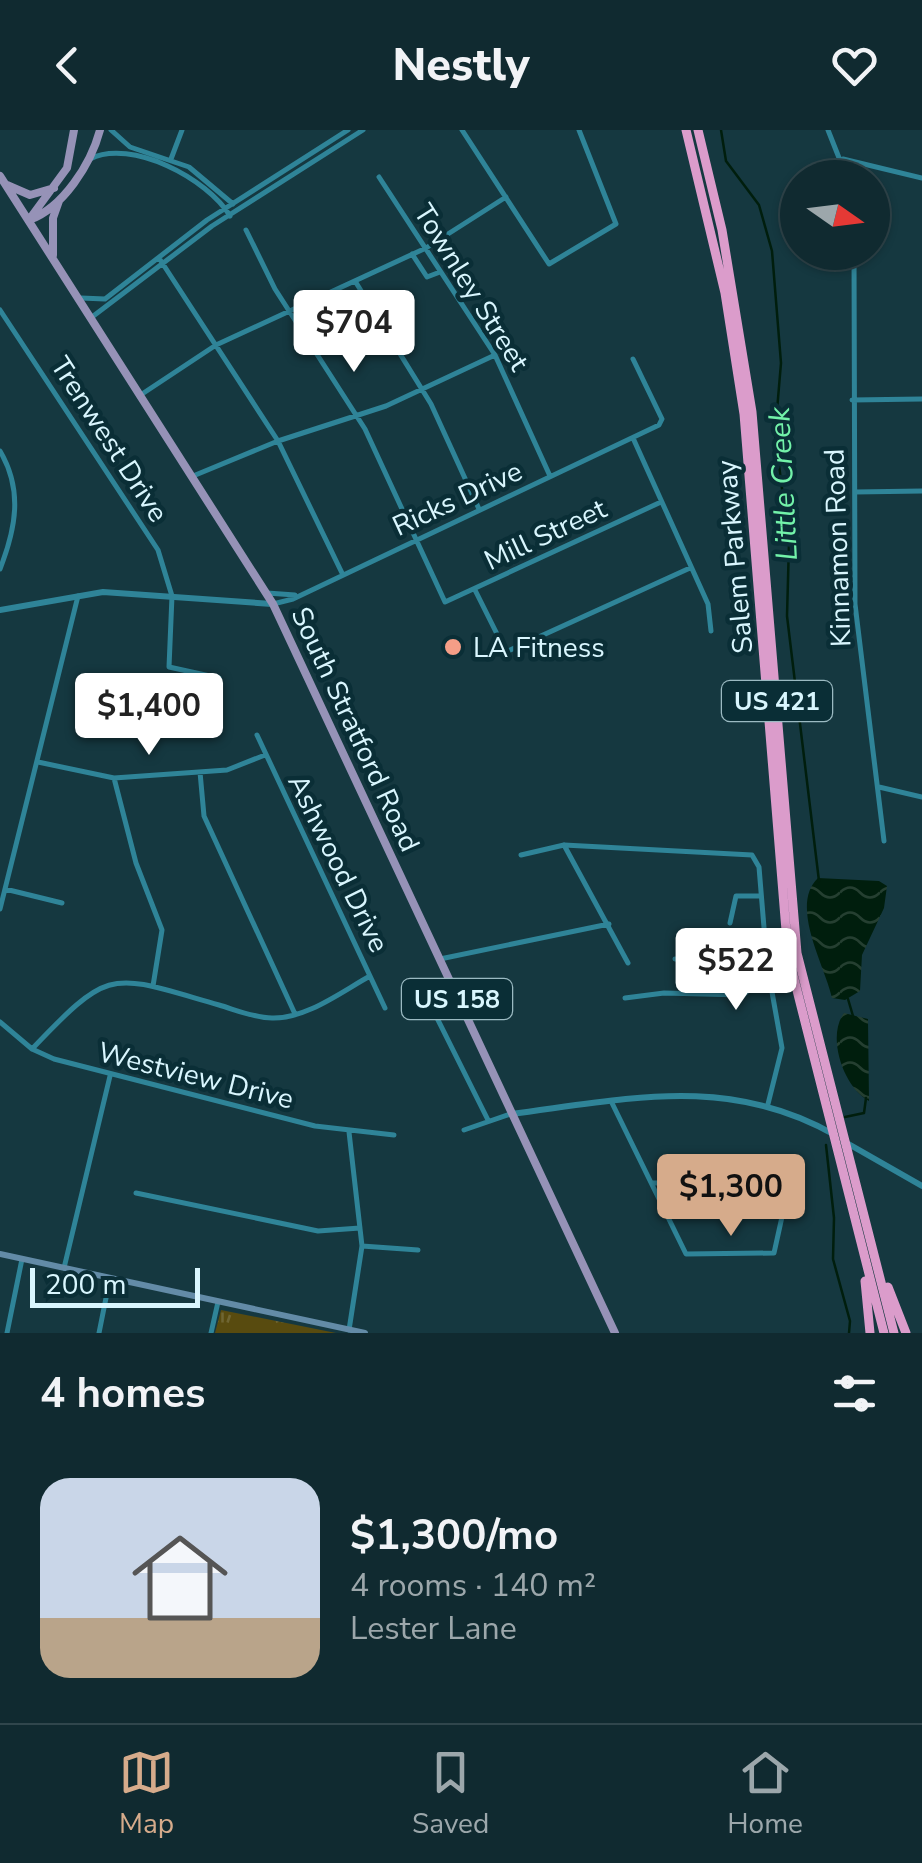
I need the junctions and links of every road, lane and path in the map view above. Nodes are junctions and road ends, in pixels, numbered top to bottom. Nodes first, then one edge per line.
1 (74, 130) edge
2 (100, 130) edge
3 (111, 130) edge
4 (182, 130) edge
5 (348, 130) edge
6 (363, 130) edge
7 (462, 130) edge
8 (579, 130) edge
9 (686, 130) edge
10 (698, 130) edge
11 (828, 130) edge
12 (301, 159) junction
13 (843, 159) joint
14 (88, 161) junction
15 (170, 163) junction
16 (304, 167) junction
17 (205, 177) junction
18 (379, 177) dead end
19 (922, 178) edge
20 (3, 180) edge
21 (199, 183) junction
22 (54, 188) junction
23 (258, 192) junction
24 (506, 197) junction
25 (60, 199) junction
26 (235, 207) junction
27 (226, 208) junction
28 (230, 216) junction
29 (29, 220) junction
30 (246, 230) dead end
31 (426, 248) junction
32 (412, 254) junction
33 (53, 255) junction
34 (159, 258) junction
35 (164, 264) junction
36 (854, 270) edge
37 (440, 272) junction
38 (355, 280) junction
39 (81, 298) junction
40 (0, 310) edge
41 (290, 311) junction
42 (92, 317) junction
43 (216, 346) junction
44 (495, 355) junction
45 (632, 359) dead end
46 (422, 388) junction
47 (139, 396) junction
48 (922, 399) edge
49 (852, 400) junction
50 (358, 417) junction
51 (633, 438) junction
52 (278, 441) junction
53 (0, 450) edge
54 (193, 476) junction
55 (550, 476) junction
56 (922, 491) edge
57 (854, 492) junction
58 (661, 502) junction
59 (479, 509) junction
60 (416, 538) junction
61 (690, 568) junction
62 (0, 569) edge
63 (342, 573) junction
64 (475, 590) junction
65 (266, 593) junction
66 (78, 594) junction
67 (298, 594) junction
68 (172, 596) junction
69 (273, 604) junction
70 (0, 610) edge
71 (711, 632) dead end
72 (219, 678) dead end
73 (257, 735) dead end
74 (265, 756) junction
75 (36, 762) junction
76 (200, 772) junction
77 (114, 778) junction
78 (879, 787) junction
79 (922, 797) edge
80 (884, 841) dead end
81 (564, 845) junction
82 (521, 856) dead end
83 (5, 889) junction
84 (760, 896) junction
85 (62, 903) dead end
86 (0, 909) edge
87 (730, 922) dead end
88 (608, 924) junction
89 (675, 959) dead end
90 (439, 960) junction
91 (628, 963) dead end
92 (750, 963) junction
93 (767, 964) junction
94 (370, 976) junction
95 (153, 986) junction
96 (624, 998) dead end
97 (429, 1002) dead end
98 (386, 1008) dead end
99 (295, 1014) junction
100 (0, 1022) edge
101 (32, 1049) junction
102 (110, 1075) junction
103 (611, 1101) junction
104 (768, 1104) junction
105 (510, 1114) junction
106 (488, 1120) junction
107 (464, 1130) dead end
108 (349, 1132) junction
109 (394, 1136) dead end
110 (796, 1158) dead end
111 (651, 1182) junction
112 (790, 1182) junction
113 (922, 1186) edge
114 (136, 1193) dead end
115 (360, 1228) junction
116 (865, 1241) junction
117 (362, 1246) junction
118 (418, 1250) dead end
119 (0, 1254) edge
120 (22, 1259) junction
121 (64, 1268) junction
122 (110, 1278) junction
123 (218, 1301) junction
124 (350, 1330) junction
125 (7, 1333) edge
126 (99, 1333) edge
127 (211, 1333) edge
128 (366, 1333) edge
129 (615, 1333) edge
130 (870, 1333) edge
131 (884, 1333) edge
132 (894, 1333) edge
133 (906, 1333) edge

1 - 22 main road
2 - 14 main road
3 - 15 street
4 - 15 street
5 - 12 street
6 - 16 street
7 - 24 street
8 - 24 street
9 - 116 highway, Salem Parkway / US 421
10 - 116 highway, Salem Parkway / US 421
11 - 13 street
12 - 16 street
12 - 23 street
13 - 19 street
14 - 15 street
14 - 25 main road
15 - 17 street
15 - 21 street
16 - 23 street
17 - 21 street
17 - 26 street
18 - 31 street, Townley Street
20 - 22 main road
20 - 29 main road, South Stratford Road / US 158
21 - 27 street
22 - 29 main road
23 - 26 street
24 - 31 street
25 - 29 main road
25 - 33 main road
26 - 27 street
26 - 28 street
27 - 28 street
27 - 34 street
28 - 35 street
29 - 33 main road, South Stratford Road / US 158
30 - 41 street
31 - 32 street
31 - 37 street, Townley Street
32 - 37 street
32 - 38 street
33 - 39 main road, South Stratford Road / US 158
34 - 35 street
34 - 39 street
35 - 42 street
35 - 43 street
36 - 49 street, Kinnamon Road
37 - 44 street, Townley Street
38 - 41 street
38 - 46 street
39 - 42 main road, South Stratford Road / US 158
40 - 68 street, Trenwest Drive
41 - 43 street
41 - 50 street
42 - 47 main road, South Stratford Road / US 158
43 - 47 street
43 - 52 street
44 - 46 street
44 - 55 street, Townley Street
45 - 51 street
46 - 50 street
46 - 59 street
47 - 54 main road, South Stratford Road / US 158
48 - 49 street
49 - 57 street, Kinnamon Road
50 - 52 street
50 - 60 street
51 - 55 street, Ricks Drive
51 - 58 street
52 - 54 street
52 - 63 street
53 - 62 street
54 - 65 main road, South Stratford Road / US 158
55 - 59 street, Ricks Drive
56 - 57 street
57 - 78 street, Kinnamon Road
58 - 61 street
58 - 64 street, Mill Street
59 - 60 street, Ricks Drive
60 - 63 street, Ricks Drive
60 - 64 street, Mill Street
61 - 64 street
61 - 71 street
63 - 67 street, Ricks Drive
65 - 67 street, Ricks Drive
65 - 69 main road, South Stratford Road / US 158
66 - 68 street
66 - 70 street
66 - 75 street
67 - 69 street, Ricks Drive
68 - 69 street
68 - 72 street
69 - 90 main road, South Stratford Road / US 158
73 - 74 street, Ashwood Drive
74 - 76 street
74 - 94 street, Ashwood Drive
75 - 77 street
75 - 83 street
76 - 77 street
76 - 99 street
77 - 95 street
78 - 79 street
78 - 80 street, Kinnamon Road
81 - 82 street
81 - 84 street
81 - 88 street
83 - 85 street
83 - 86 street
84 - 87 street
84 - 93 street
88 - 90 street
88 - 91 street
89 - 92 street
90 - 105 main road, South Stratford Road / US 158
92 - 93 street
92 - 96 street
93 - 104 street
94 - 98 street, Ashwood Drive
94 - 99 street
95 - 99 street
95 - 101 street
97 - 106 street
100 - 101 street, Westview Drive
101 - 102 street, Westview Drive
102 - 108 street, Westview Drive
102 - 121 street
103 - 104 street
103 - 105 street
103 - 111 street
104 - 113 street
105 - 106 street
105 - 129 main road, South Stratford Road / US 158
106 - 107 street
108 - 109 street, Westview Drive
108 - 115 street
110 - 112 street
111 - 112 street
111 - 112 street
114 - 115 street
115 - 117 street
116 - 130 highway
116 - 131 highway, Salem Parkway / US 421
116 - 132 highway, Salem Parkway / US 421
116 - 133 highway
117 - 118 street
117 - 124 street
119 - 120 main road
120 - 121 main road
120 - 125 street
121 - 122 main road
122 - 123 main road
122 - 126 street
123 - 124 main road
123 - 127 street
124 - 128 main road

